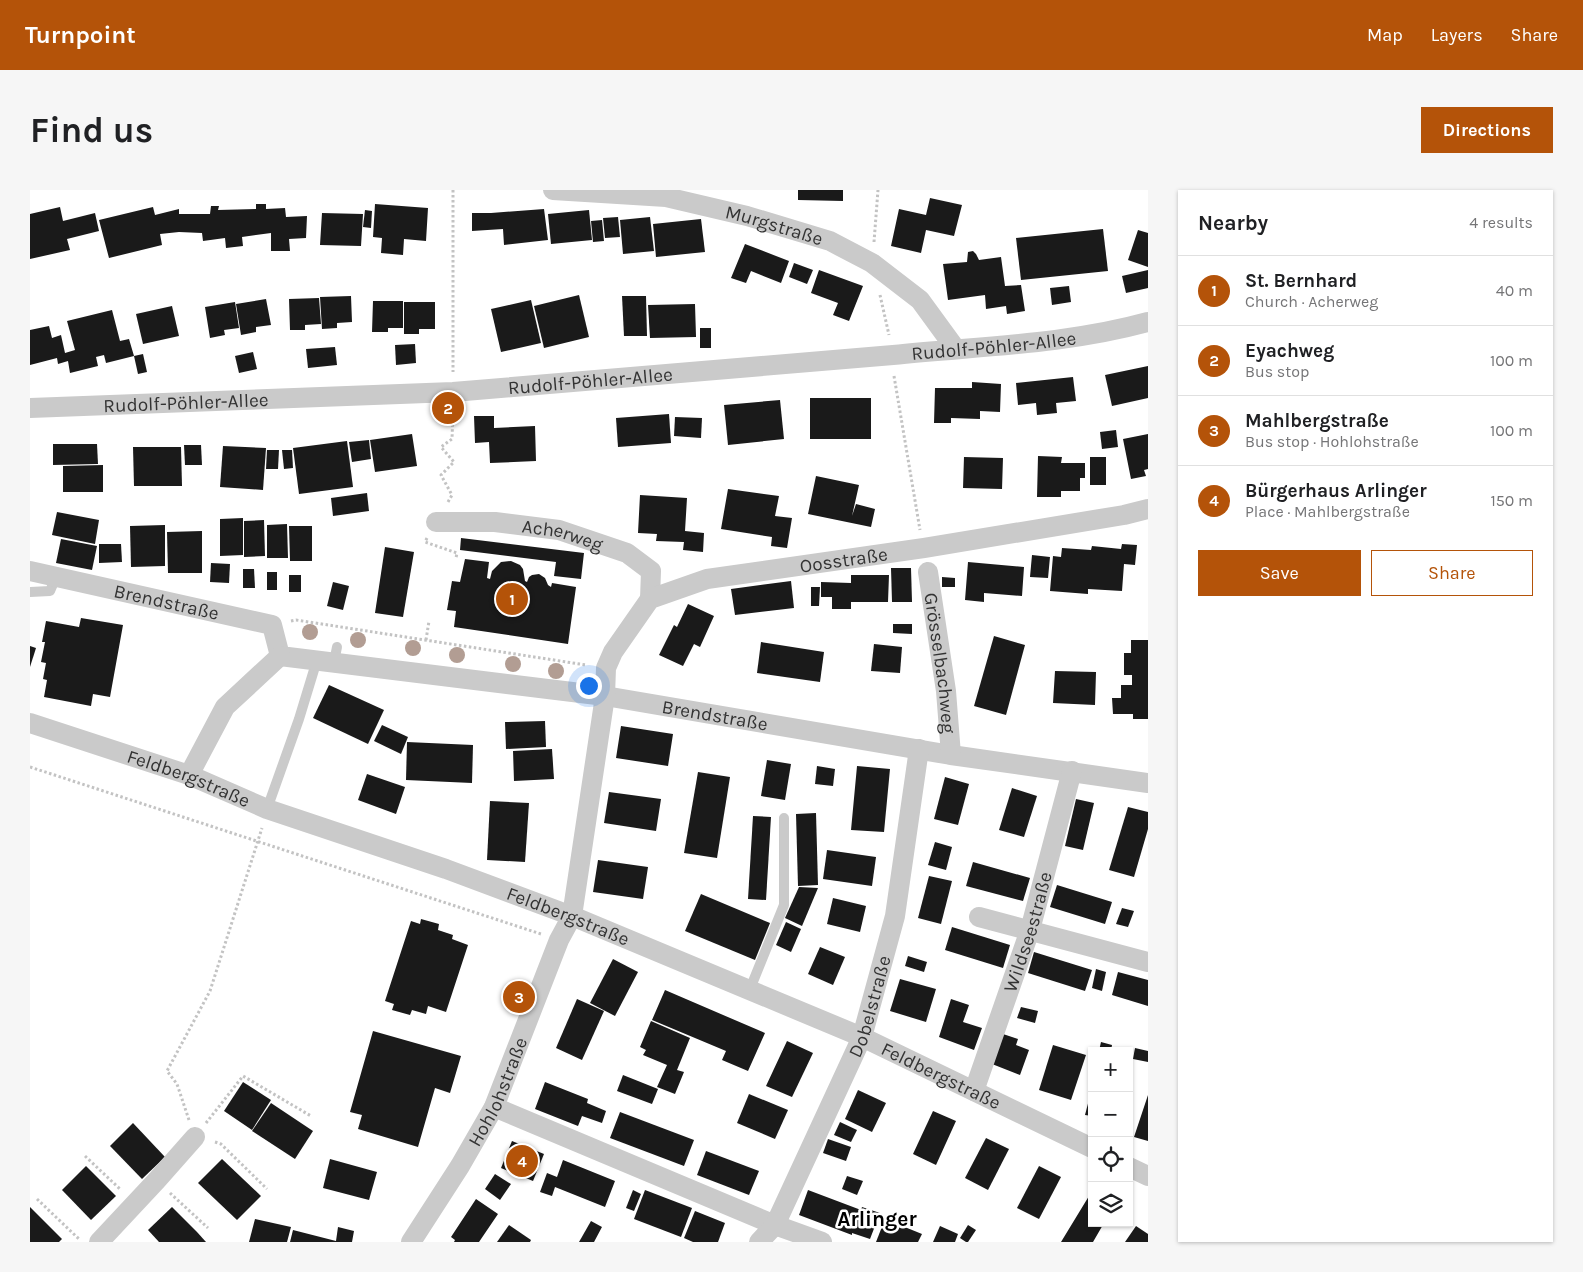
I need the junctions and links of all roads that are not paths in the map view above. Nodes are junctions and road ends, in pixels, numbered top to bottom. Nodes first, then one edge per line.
1 (553, 190) edge
2 (1148, 322) edge
3 (955, 348) junction
4 (30, 408) edge
5 (1148, 509) edge
6 (436, 522) road end
7 (30, 571) edge
8 (928, 572) dead end
9 (56, 577) junction
10 (30, 592) edge
11 (650, 599) junction
12 (280, 656) junction
13 (329, 656) junction
14 (604, 696) junction
15 (30, 723) edge
16 (919, 749) junction
17 (951, 755) junction
18 (1072, 771) junction
19 (189, 775) junction
20 (1148, 783) edge
21 (268, 809) junction
22 (784, 818) dead end
23 (572, 916) junction
24 (979, 917) dead end
25 (1030, 930) junction
26 (1148, 962) edge
27 (750, 990) junction
28 (862, 1036) junction
29 (974, 1090) junction
30 (494, 1106) junction
31 (195, 1137) road end
32 (1088, 1146) edge
33 (1133, 1169) edge
34 (1148, 1176) edge
35 (774, 1225) junction
36 (99, 1242) edge
37 (411, 1242) edge
38 (760, 1242) edge
39 (822, 1242) edge

1 - 3 street, Murgstraße
2 - 3 street, Rudolf-Pöhler-Allee
3 - 4 street, Rudolf-Pöhler-Allee
5 - 11 street, Oosstraße
6 - 11 street, Acherweg
7 - 9 street, Brendstraße
8 - 17 street, Grösselbachweg
9 - 10 lane
9 - 12 street, Brendstraße
11 - 14 street
12 - 13 street, Brendstraße
12 - 19 street
13 - 14 street, Brendstraße
13 - 21 lane
14 - 16 street, Brendstraße
14 - 23 street, Hohlohstraße
15 - 19 street, Feldbergstraße
16 - 17 street, Brendstraße
16 - 28 street, Dobelstraße
17 - 18 street, Brendstraße
18 - 20 street, Brendstraße
18 - 25 street, Wildseestraße
19 - 21 street, Feldbergstraße
21 - 23 street, Feldbergstraße
22 - 27 lane
23 - 27 street, Feldbergstraße
23 - 30 street, Hohlohstraße
24 - 25 street
25 - 26 street
25 - 29 street, Wildseestraße
27 - 28 street, Feldbergstraße
28 - 29 street, Feldbergstraße
28 - 35 street, Dobelstraße
29 - 32 street, Feldbergstraße
30 - 35 street
30 - 37 street, Hohlohstraße
31 - 36 street
33 - 34 street
35 - 38 street, Dobelstraße
35 - 39 street

